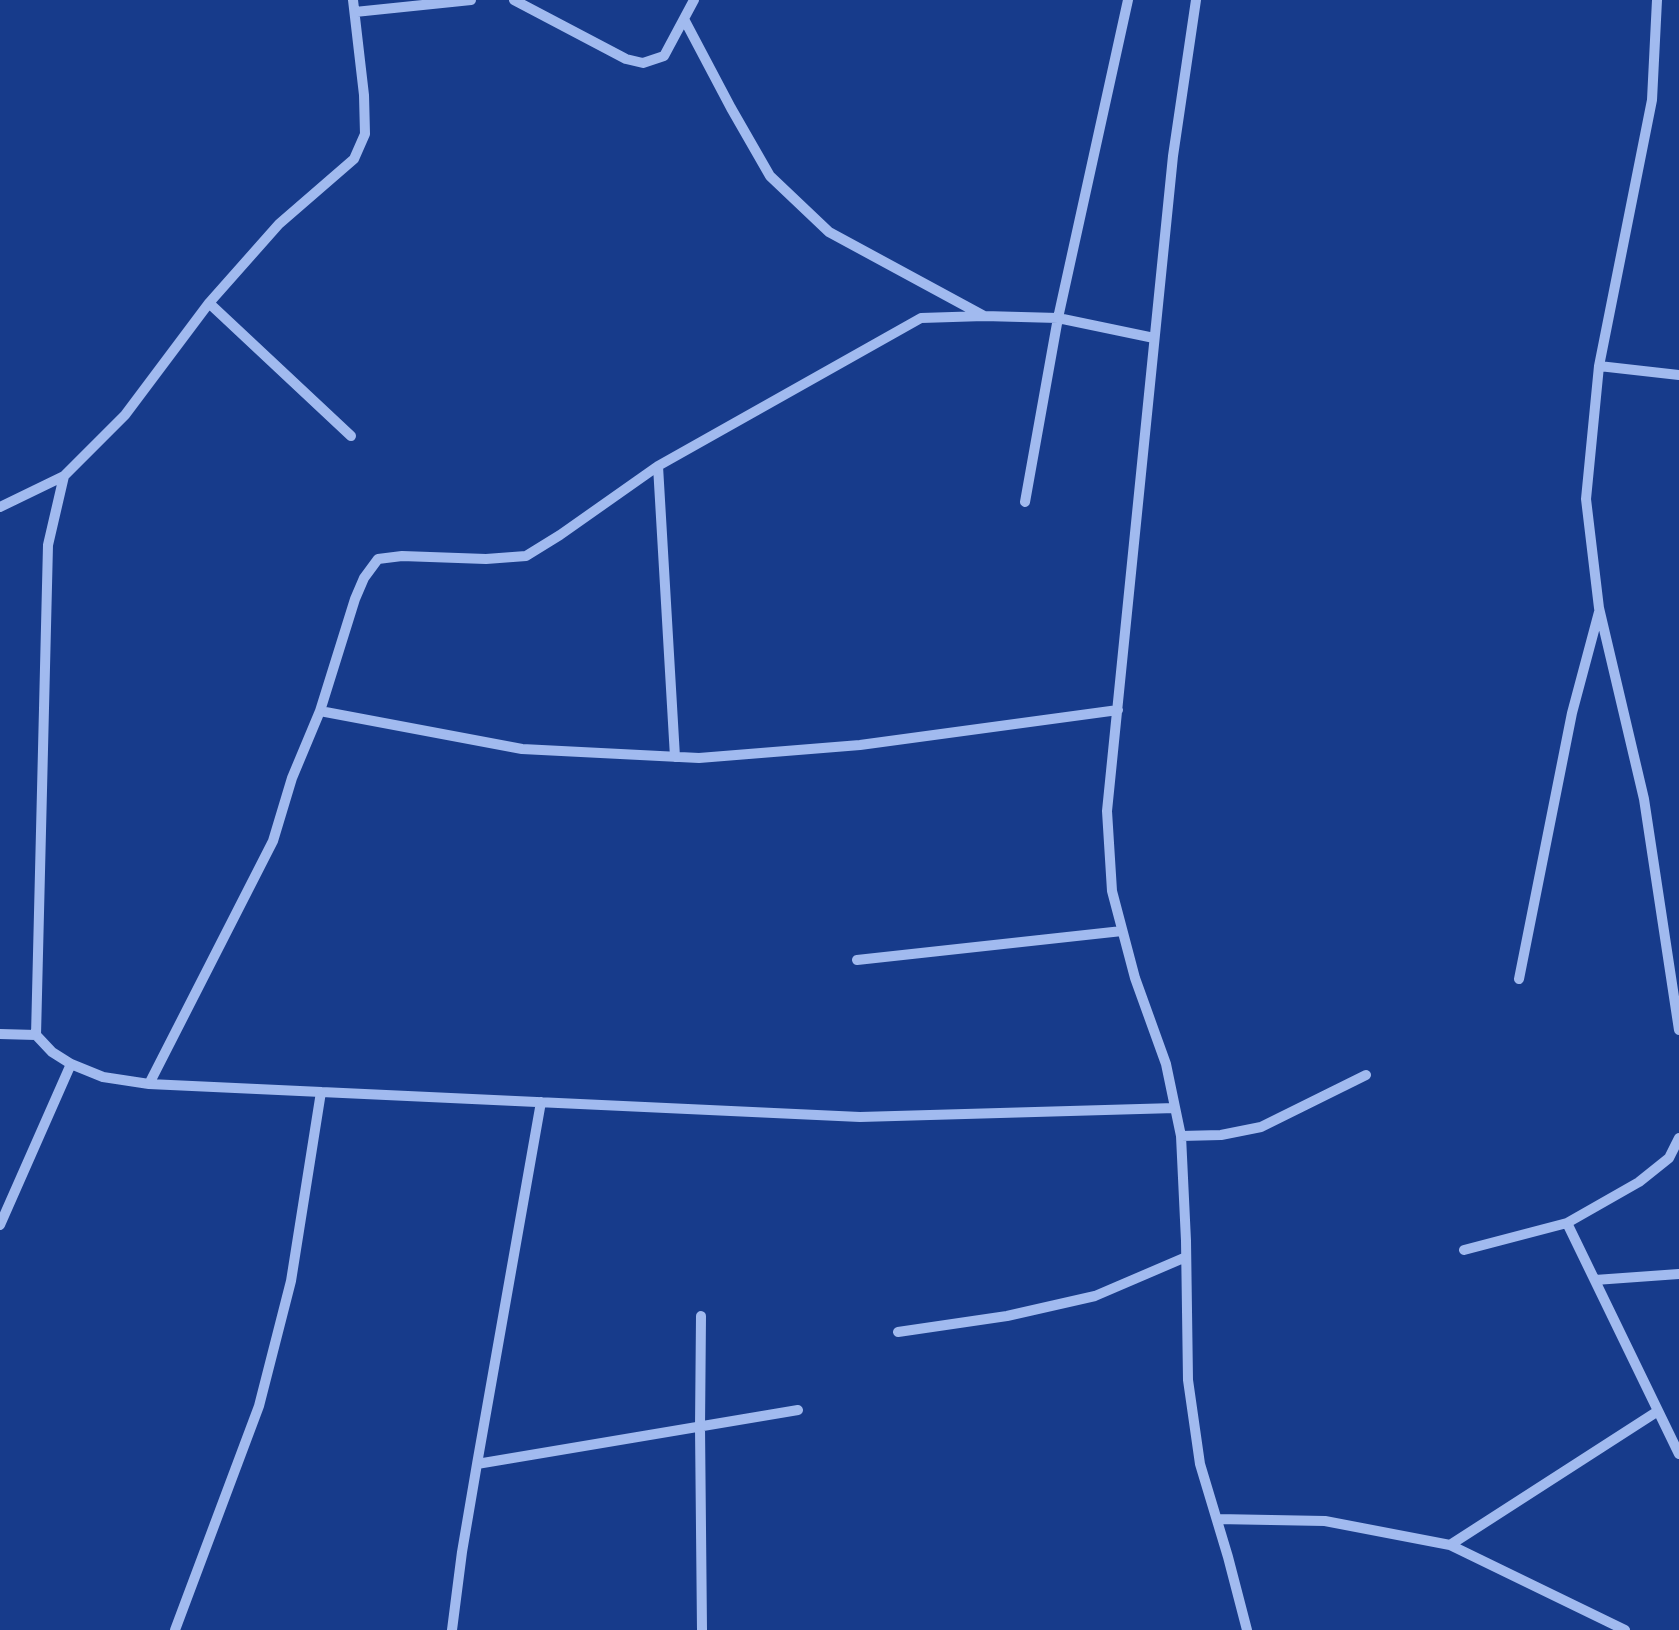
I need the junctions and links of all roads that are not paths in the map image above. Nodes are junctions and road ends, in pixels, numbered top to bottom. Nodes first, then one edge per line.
1 (353, 0) edge
2 (471, 0) edge
3 (514, 0) edge
4 (694, 0) edge
5 (1128, 0) edge
6 (1196, 0) edge
7 (1657, 0) edge
8 (355, 12) junction
9 (684, 19) junction
10 (208, 303) junction
11 (984, 316) junction
12 (1058, 318) junction
13 (1154, 338) junction
14 (1599, 366) junction
15 (1679, 375) edge
16 (351, 436) dead end
17 (658, 466) junction
18 (64, 476) junction
19 (1025, 502) dead end
20 (0, 507) edge
21 (1599, 608) junction
22 (1118, 710) junction
23 (320, 711) junction
24 (675, 757) junction
25 (1122, 931) junction
26 (857, 960) dead end
27 (1519, 979) dead end
28 (1679, 1029) edge
29 (0, 1034) edge
30 (36, 1035) junction
31 (71, 1064) junction
32 (1366, 1075) dead end
33 (149, 1084) junction
34 (321, 1092) junction
35 (541, 1102) junction
36 (1175, 1108) junction
37 (1181, 1136) junction
38 (1679, 1138) edge
39 (1567, 1223) junction
40 (0, 1225) edge
41 (1464, 1250) dead end
42 (1186, 1257) junction
43 (1679, 1274) edge
44 (1594, 1280) junction
45 (701, 1316) dead end
46 (898, 1332) dead end
47 (798, 1410) dead end
48 (1658, 1411) junction
49 (700, 1427) junction
50 (1679, 1454) edge
51 (477, 1464) junction
52 (1217, 1519) junction
53 (1450, 1545) junction
54 (175, 1630) edge
55 (452, 1630) edge
56 (702, 1630) edge
57 (1247, 1630) edge
58 (1625, 1630) edge

1 - 8 street
2 - 8 street
3 - 9 street
4 - 9 street
5 - 12 street
6 - 13 street
7 - 14 street
8 - 10 street
9 - 11 street
10 - 16 street
10 - 18 street
11 - 12 street
11 - 17 street
12 - 13 street
12 - 19 street
13 - 22 street
14 - 15 street
14 - 21 street
17 - 23 street
17 - 24 street
18 - 20 street
18 - 30 street
21 - 27 street
21 - 28 street
22 - 24 street
22 - 25 street
23 - 24 street
23 - 33 street
25 - 26 street
25 - 36 street
29 - 30 street
30 - 31 street
31 - 33 street
31 - 40 street
32 - 37 street
33 - 34 street
34 - 35 street
34 - 54 street
35 - 36 street
35 - 51 street
36 - 37 street
37 - 42 street
38 - 39 street
39 - 41 street
39 - 44 street
42 - 46 street
42 - 52 street
43 - 44 street
44 - 48 street
45 - 49 street
47 - 49 street
48 - 50 street
48 - 53 street
49 - 51 street
49 - 56 street
51 - 55 street
52 - 53 street
52 - 57 street
53 - 58 street

